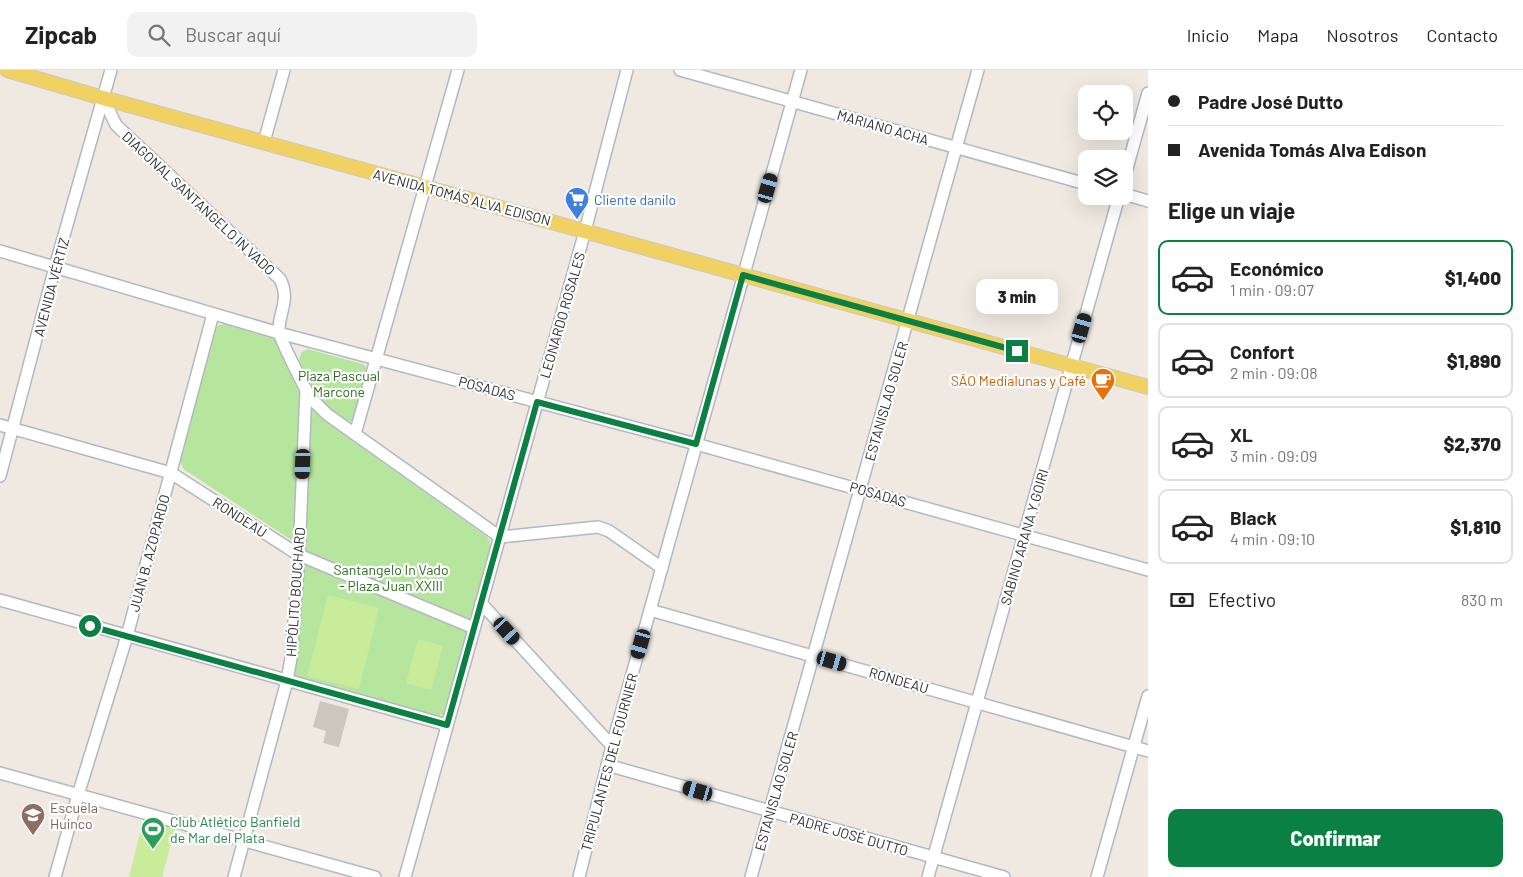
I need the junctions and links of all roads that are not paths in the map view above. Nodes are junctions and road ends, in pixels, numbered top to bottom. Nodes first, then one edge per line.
1 (7, 70) edge
2 (111, 70) edge
3 (284, 70) edge
4 (458, 70) edge
5 (628, 70) edge
6 (680, 70) edge
7 (801, 70) edge
8 (978, 70) edge
9 (1148, 93) edge
10 (103, 98) junction
11 (792, 101) junction
12 (264, 142) junction
13 (956, 148) junction
14 (1132, 150) edge
15 (1078, 182) edge
16 (425, 187) junction
17 (1133, 197) edge
18 (1148, 201) edge
19 (1117, 205) edge
20 (585, 231) junction
21 (0, 251) edge
22 (55, 267) junction
23 (743, 275) junction
24 (213, 314) junction
25 (909, 321) junction
26 (279, 333) junction
27 (377, 358) junction
28 (1072, 366) junction
29 (1148, 387) edge
30 (306, 390) junction
31 (537, 402) junction
32 (0, 425) edge
33 (13, 429) junction
34 (356, 434) junction
35 (696, 444) junction
36 (171, 473) junction
37 (0, 476) edge
38 (860, 490) junction
39 (1024, 535) junction
40 (500, 537) junction
41 (299, 555) junction
42 (662, 568) junction
43 (1148, 570) edge
44 (0, 600) edge
45 (481, 603) junction
46 (650, 610) junction
47 (474, 628) junction
48 (127, 636) junction
49 (814, 656) junction
50 (287, 681) junction
51 (1148, 696) edge
52 (977, 702) junction
53 (447, 725) junction
54 (612, 746) junction
55 (1134, 747) junction
56 (1148, 751) edge
57 (608, 765) junction
58 (0, 772) edge
59 (78, 795) junction
60 (770, 812) junction
61 (244, 842) junction
62 (934, 857) junction
63 (55, 877) edge
64 (234, 877) edge
65 (375, 877) edge
66 (404, 877) edge
67 (579, 877) edge
68 (751, 877) edge
69 (928, 877) edge
70 (1004, 877) edge
71 (1097, 877) edge

1 - 10 main road, AVENIDA TOMÁS ALVA EDISON
2 - 10 street, AVENIDA VÉRTIZ
3 - 12 street
4 - 16 street
5 - 20 street, LEONARDO ROSALES
6 - 11 street, MARIANO ACHA
7 - 11 street, TRIPULANTES DEL FOURNIER
8 - 13 street, ESTANISLAO SOLER
9 - 14 street
10 - 12 main road, AVENIDA TOMÁS ALVA EDISON
10 - 22 street, AVENIDA VÉRTIZ
10 - 26 street, DIAGONAL SANTANGELO IN VADO
11 - 13 street, MARIANO ACHA
11 - 23 street, TRIPULANTES DEL FOURNIER
12 - 16 main road, AVENIDA TOMÁS ALVA EDISON
13 - 15 street, MARIANO ACHA
13 - 25 street, ESTANISLAO SOLER
16 - 20 main road, AVENIDA TOMÁS ALVA EDISON
16 - 27 street
17 - 18 street
19 - 28 street, SABINO ARANA Y GOIRI
20 - 23 main road, AVENIDA TOMÁS ALVA EDISON
20 - 31 street, LEONARDO ROSALES
21 - 22 street, POSADAS
22 - 24 street, POSADAS
22 - 33 street, AVENIDA VÉRTIZ
23 - 25 main road, AVENIDA TOMÁS ALVA EDISON
23 - 35 street, TRIPULANTES DEL FOURNIER
24 - 26 street, POSADAS
24 - 36 street, JUAN B. AZOPARDO
25 - 28 main road, AVENIDA TOMÁS ALVA EDISON
25 - 38 street, ESTANISLAO SOLER
26 - 27 street, POSADAS
26 - 30 street
27 - 31 street, POSADAS
27 - 34 street
28 - 29 main road, AVENIDA TOMÁS ALVA EDISON
28 - 39 street, SABINO ARANA Y GOIRI
30 - 34 street
30 - 41 street, HIPÓLITO BOUCHARD
31 - 35 street, POSADAS
31 - 40 street, LEONARDO ROSALES
32 - 33 street, RONDEAU
33 - 36 street, RONDEAU
33 - 37 street, AVENIDA VÉRTIZ
34 - 40 street
35 - 38 street, POSADAS
35 - 42 street, TRIPULANTES DEL FOURNIER
36 - 41 street, RONDEAU
36 - 48 street, JUAN B. AZOPARDO
38 - 39 street, POSADAS
38 - 49 street, ESTANISLAO SOLER
39 - 43 street, POSADAS
39 - 52 street, SABINO ARANA Y GOIRI
40 - 42 street
40 - 45 street, LEONARDO ROSALES
41 - 47 street, RONDEAU
41 - 50 street, HIPÓLITO BOUCHARD
42 - 46 street, TRIPULANTES DEL FOURNIER
44 - 48 street
45 - 47 street, LEONARDO ROSALES
45 - 54 street
46 - 49 street, RONDEAU
46 - 54 street, TRIPULANTES DEL FOURNIER
47 - 53 street, LEONARDO ROSALES
48 - 50 street
48 - 59 street, JUAN B. AZOPARDO
49 - 52 street, RONDEAU
49 - 60 street, ESTANISLAO SOLER
50 - 53 street
50 - 61 street, HIPÓLITO BOUCHARD
51 - 55 street
52 - 55 street, RONDEAU
52 - 62 street, SABINO ARANA Y GOIRI
53 - 66 street, LEONARDO ROSALES
54 - 57 street, TRIPULANTES DEL FOURNIER
55 - 56 street, RONDEAU
55 - 71 street
57 - 60 street, PADRE JOSÉ DUTTO
57 - 67 street, TRIPULANTES DEL FOURNIER
58 - 59 street
59 - 61 street
59 - 63 street, JUAN B. AZOPARDO
60 - 62 street, PADRE JOSÉ DUTTO
60 - 68 street, ESTANISLAO SOLER
61 - 64 street, HIPÓLITO BOUCHARD
61 - 65 street
62 - 69 street, SABINO ARANA Y GOIRI
62 - 70 street, PADRE JOSÉ DUTTO

